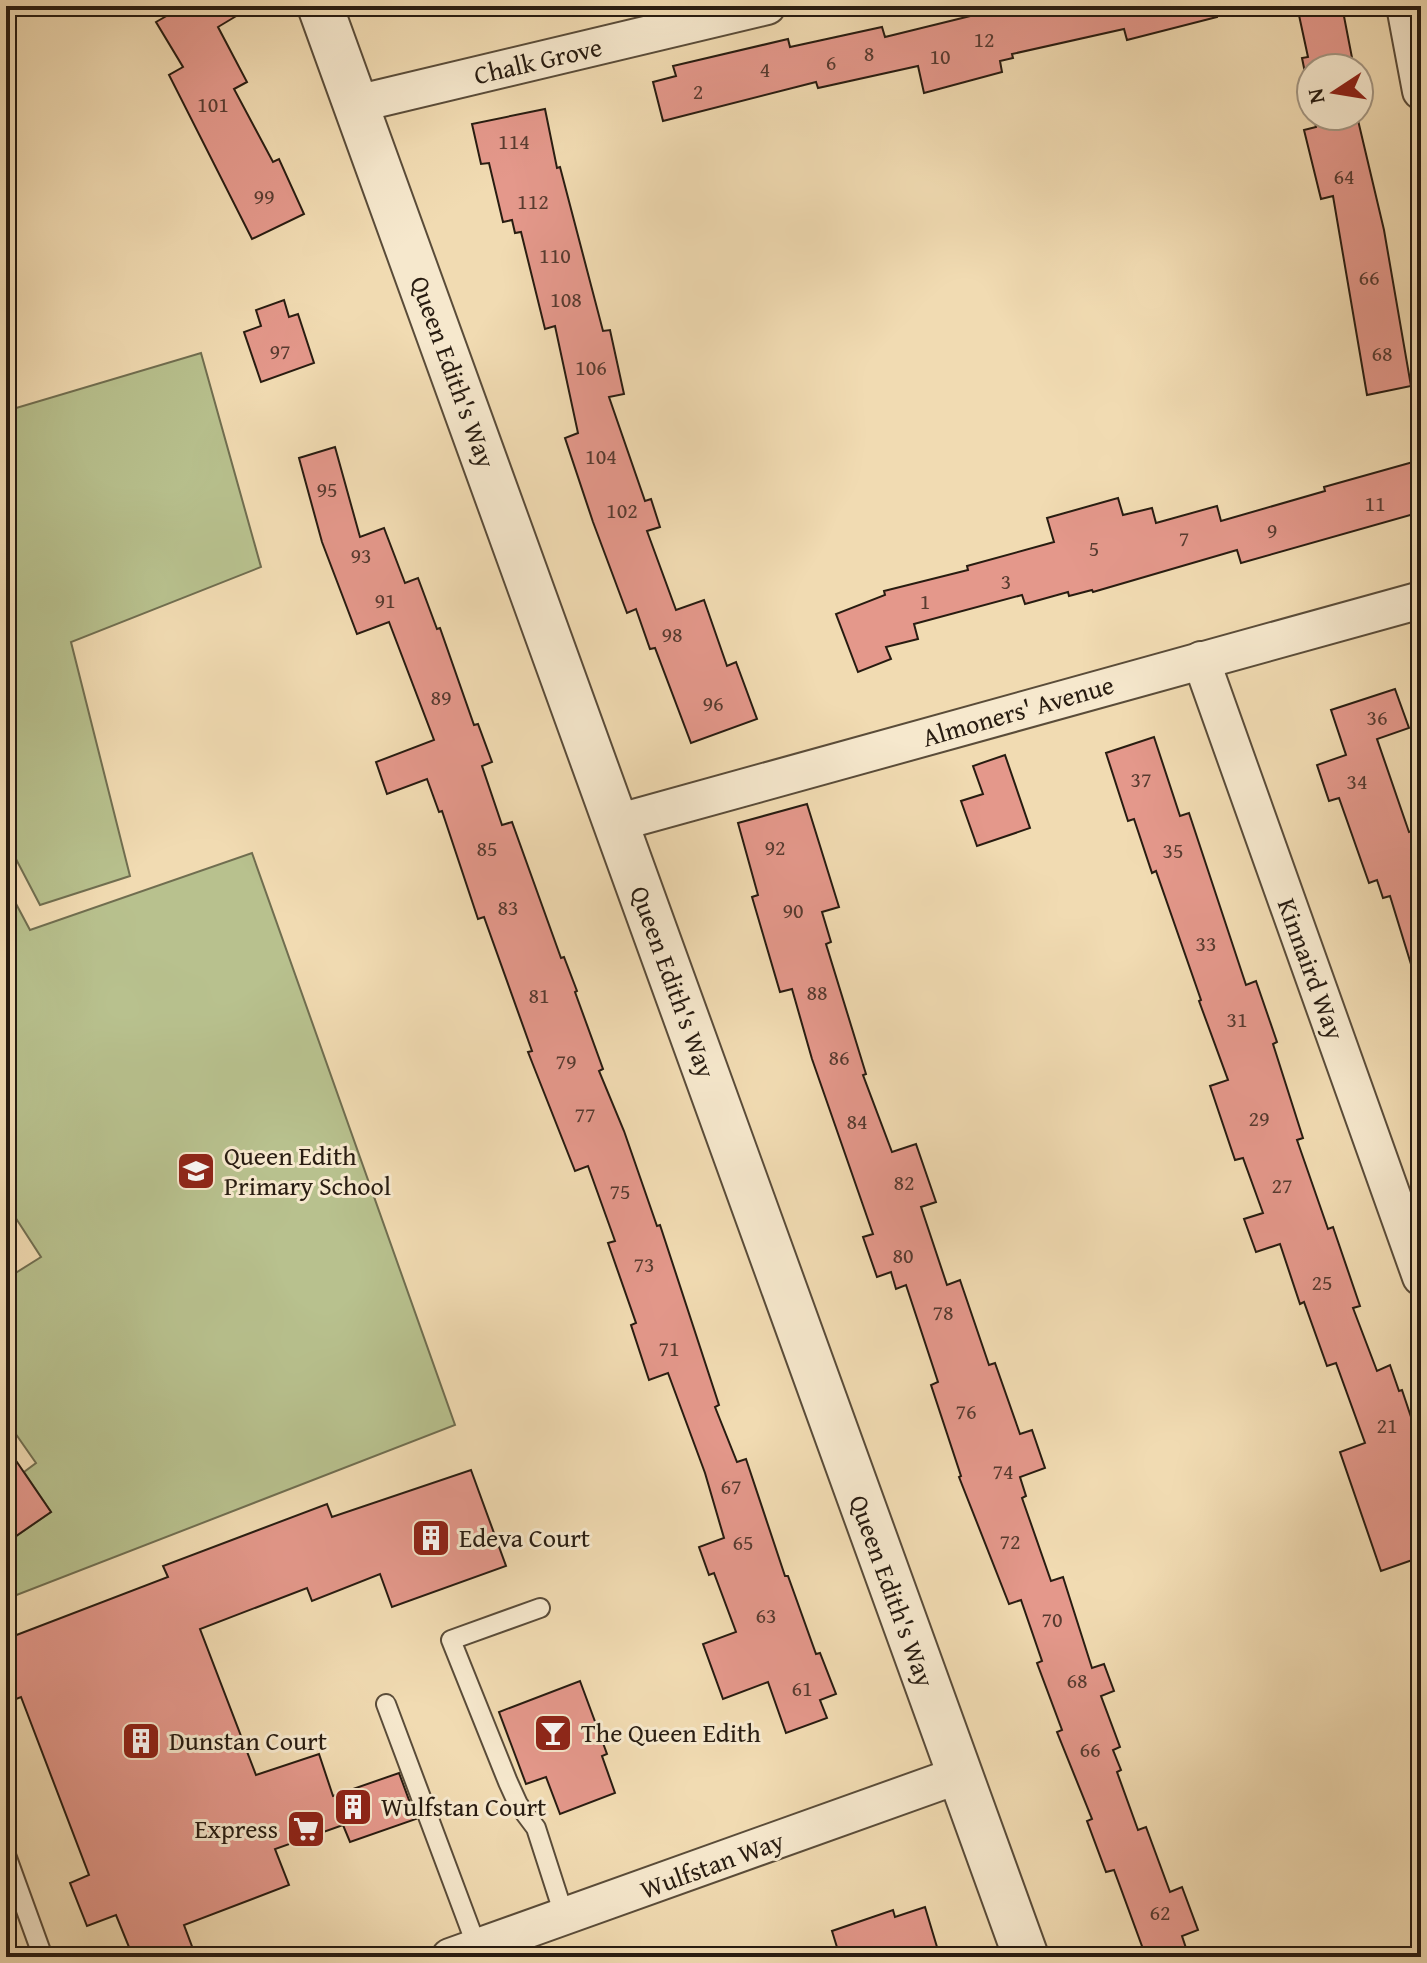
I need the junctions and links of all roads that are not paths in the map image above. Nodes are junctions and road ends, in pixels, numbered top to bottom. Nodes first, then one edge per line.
1 (320, 6) edge
2 (767, 6) edge
3 (1405, 6) edge
4 (1421, 91) edge
5 (356, 104) junction
6 (1421, 600) edge
7 (1201, 660) junction
8 (616, 823) junction
9 (1421, 1277) edge
10 (540, 1608) dead end
11 (386, 1704) dead end
12 (959, 1775) junction
13 (6, 1855) edge
14 (565, 1918) junction
15 (464, 1953) edge
16 (43, 1957) edge
17 (1026, 1957) edge

1 - 5 street, Queen Edith's Way
2 - 5 street, Chalk Grove
3 - 4 street
5 - 8 street, Queen Edith's Way
6 - 7 street, Almoners' Avenue
7 - 8 street, Almoners' Avenue
7 - 9 street, Kinnaird Way
8 - 12 street, Queen Edith's Way
10 - 14 lane
11 - 15 lane
12 - 14 street, Wulfstan Way
12 - 17 street, Queen Edith's Way
13 - 16 lane
14 - 15 street, Wulfstan Way

